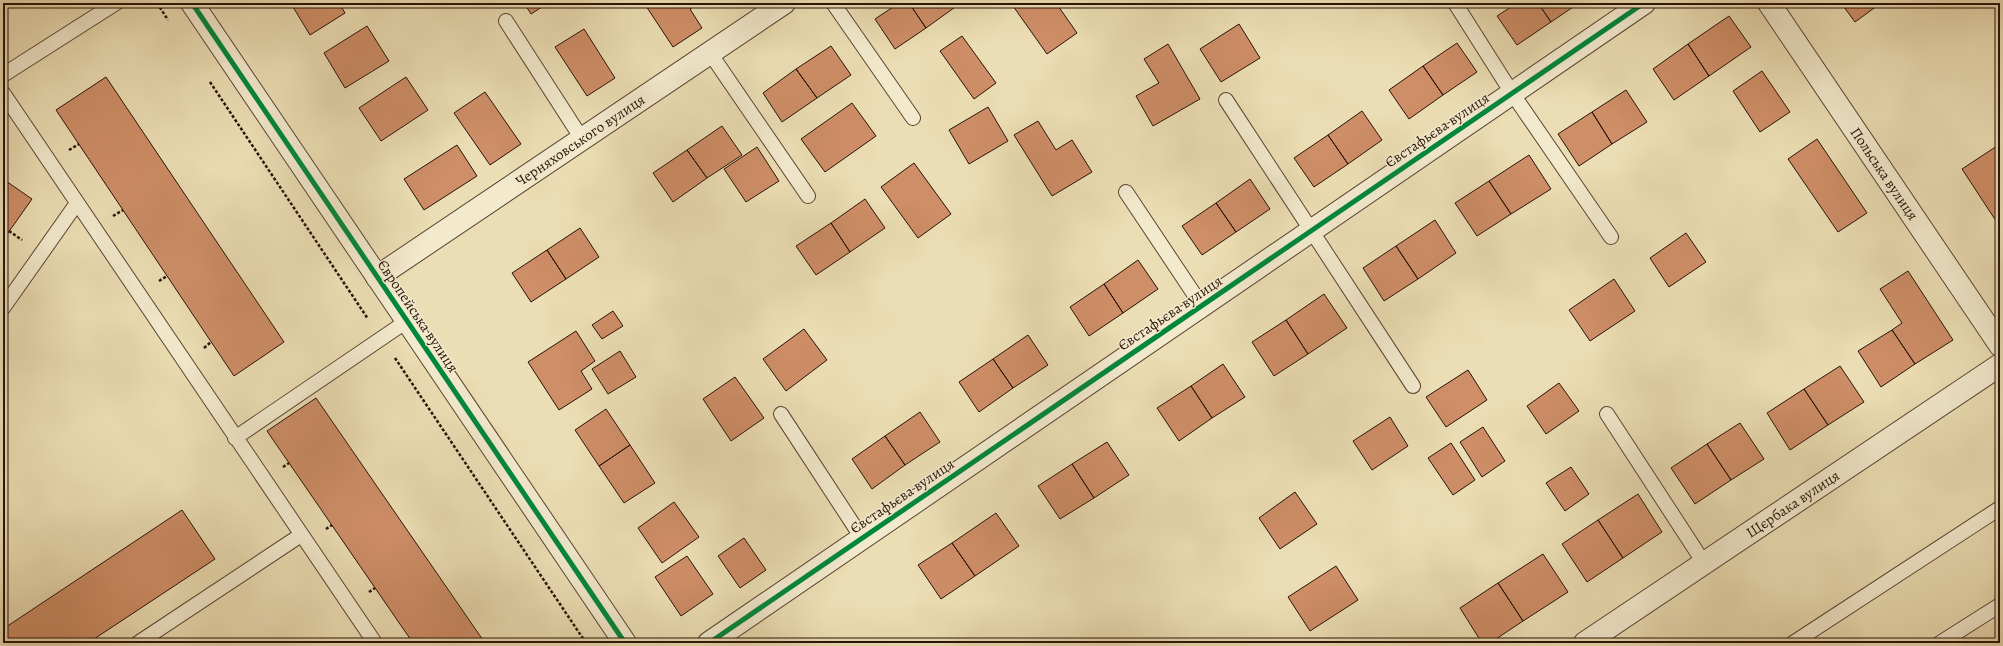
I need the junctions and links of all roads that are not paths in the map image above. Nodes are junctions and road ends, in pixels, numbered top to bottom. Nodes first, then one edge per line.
1 (116, 3) edge
2 (192, 3) edge
3 (784, 3) edge
4 (833, 3) edge
5 (1455, 3) edge
6 (1644, 3) edge
7 (1769, 3) edge
8 (506, 21) dead end
9 (710, 53) junction
10 (3, 75) edge
11 (3, 93) edge
12 (1512, 93) junction
13 (1226, 100) dead end
14 (913, 118) dead end
15 (582, 139) junction
16 (1126, 192) dead end
17 (808, 196) dead end
18 (77, 204) junction
19 (1312, 230) junction
20 (1611, 237) dead end
21 (377, 277) junction
22 (1202, 306) junction
23 (3, 308) edge
24 (407, 321) junction
25 (2000, 345) edge
26 (2000, 365) edge
27 (1413, 386) dead end
28 (781, 414) dead end
29 (1607, 414) dead end
30 (236, 438) junction
31 (2000, 508) edge
32 (301, 535) junction
33 (862, 538) junction
34 (1704, 563) junction
35 (2000, 605) edge
36 (138, 643) edge
37 (375, 643) edge
38 (625, 643) edge
39 (709, 643) edge
40 (1585, 643) edge
41 (1793, 643) edge
42 (1940, 643) edge

1 - 10 lane
2 - 21 street, Європейська вулиця
3 - 9 street, Черняховського вулиця
4 - 14 lane
5 - 12 lane
6 - 12 street, Євстафьєва вулиця
7 - 25 street, Польська вулиця
8 - 15 lane
9 - 15 street, Черняховського вулиця
9 - 17 lane
11 - 18 lane
12 - 19 street, Євстафьєва вулиця
12 - 20 lane
13 - 19 lane
15 - 21 street, Черняховського вулиця
16 - 22 lane
18 - 23 lane
18 - 30 lane
19 - 22 street, Євстафьєва вулиця
19 - 27 lane
21 - 24 street, Європейська вулиця
22 - 33 street, Євстафьєва вулиця
24 - 30 lane
24 - 38 street, Європейська вулиця
26 - 34 street, Щєрбака вулиця
28 - 33 lane
29 - 34 lane
30 - 32 lane
31 - 41 lane
32 - 36 lane
32 - 37 lane
33 - 39 street, Євстафьєва вулиця
34 - 40 street, Щєрбака вулиця
35 - 42 lane

